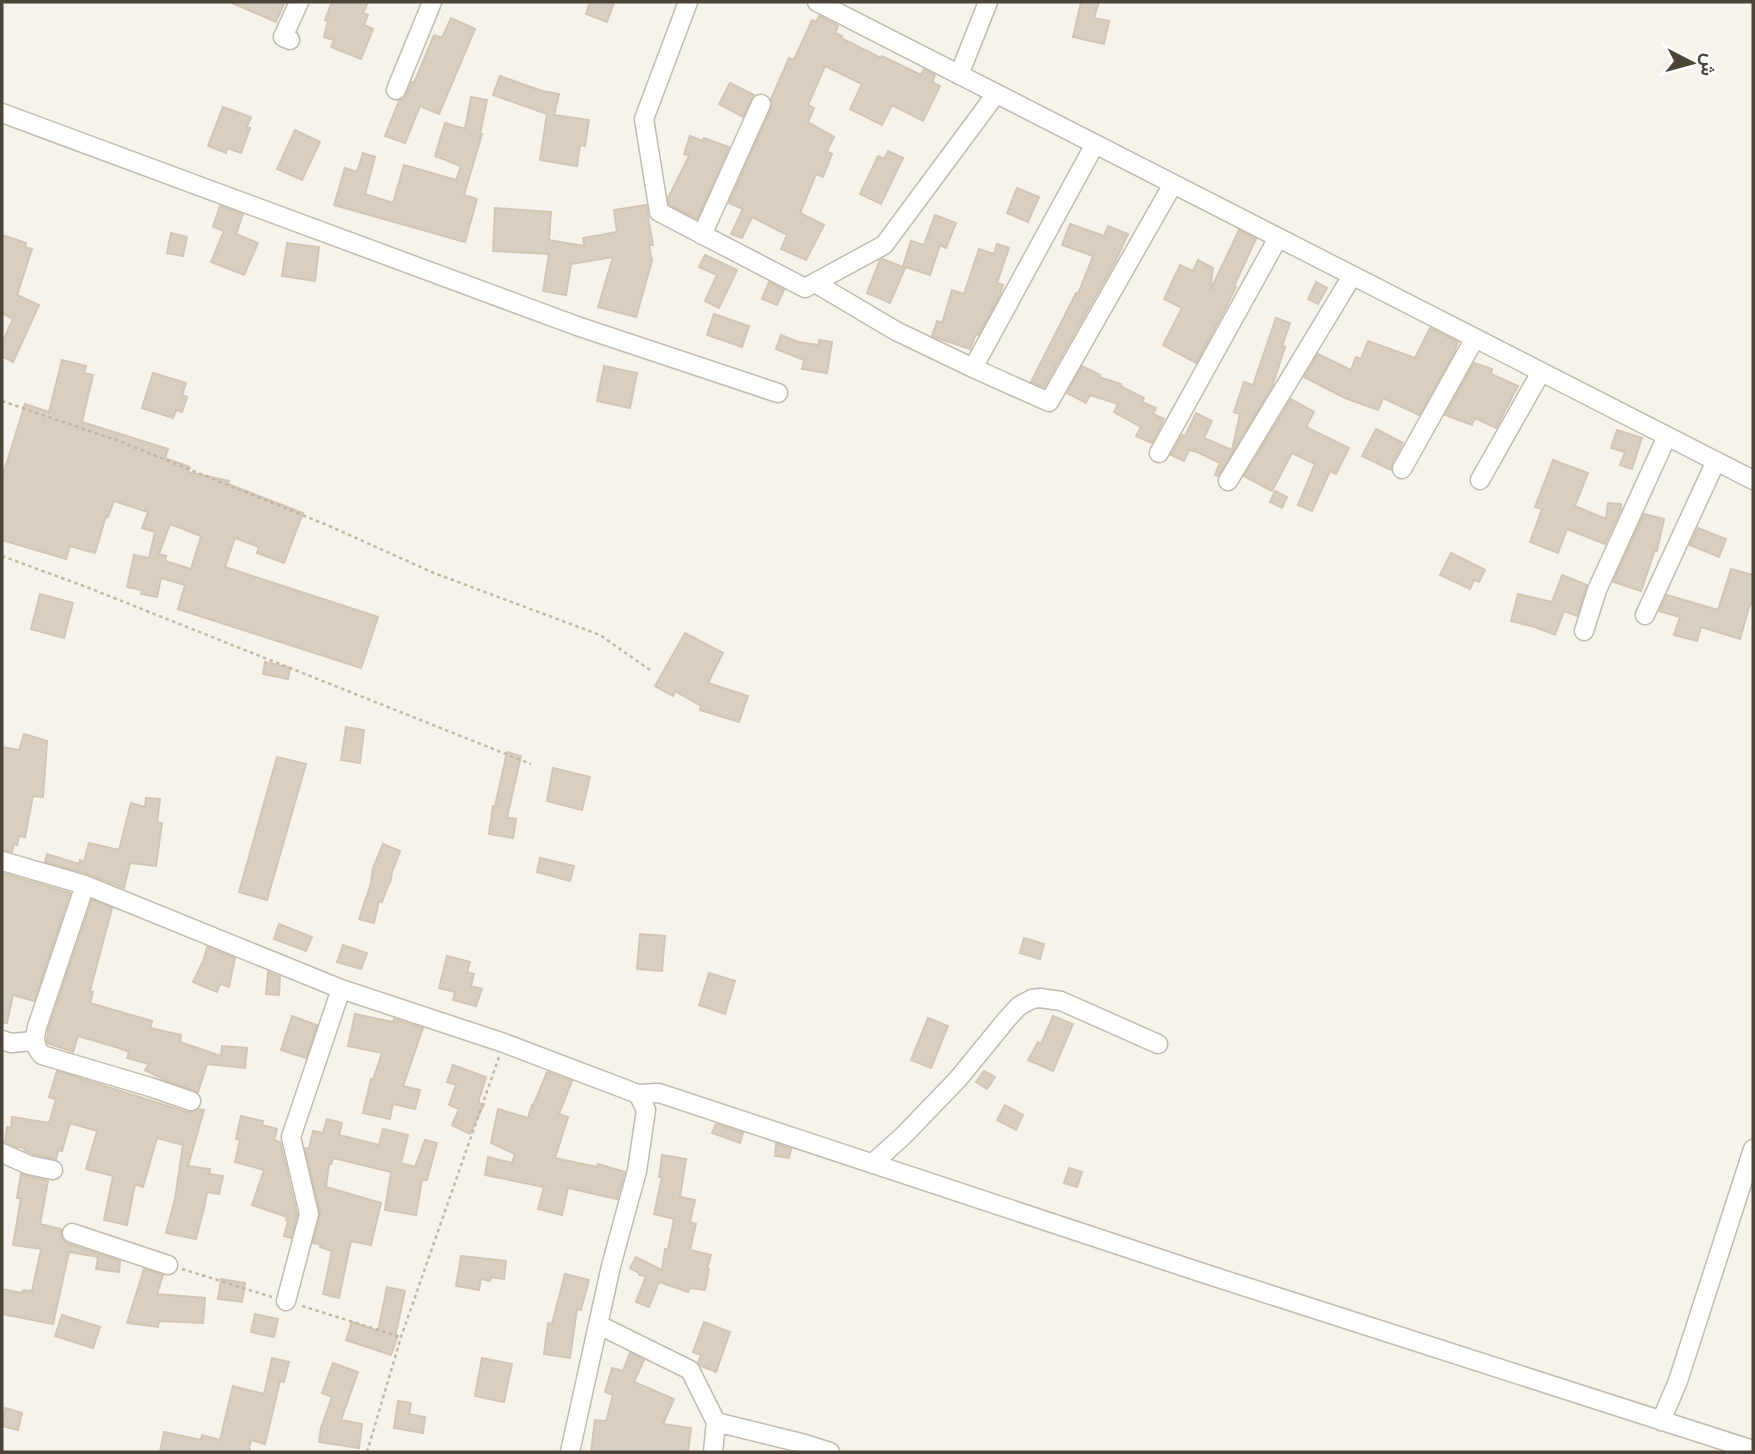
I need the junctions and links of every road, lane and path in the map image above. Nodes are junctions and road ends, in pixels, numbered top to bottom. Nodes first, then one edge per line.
1 (299, 2) edge
2 (432, 2) edge
3 (688, 2) edge
4 (817, 2) edge
5 (988, 2) edge
6 (290, 40) dead end
7 (959, 75) junction
8 (396, 90) dead end
9 (996, 94) junction
10 (761, 104) dead end
11 (2, 113) edge
12 (1095, 144) junction
13 (1172, 184) junction
14 (702, 235) junction
15 (1278, 238) junction
16 (1352, 276) junction
17 (815, 283) junction
18 (1475, 338) junction
19 (973, 368) junction
20 (1541, 372) junction
21 (778, 393) dead end
22 (2, 401) edge
23 (1667, 436) junction
24 (1158, 453) dead end
25 (1716, 461) junction
26 (1402, 469) dead end
27 (1480, 480) dead end
28 (1753, 480) edge
29 (1228, 481) dead end
30 (2, 556) edge
31 (1645, 615) dead end
32 (1584, 631) dead end
33 (653, 672) dead end
34 (531, 764) dead end
35 (2, 861) edge
36 (86, 885) junction
37 (341, 989) junction
38 (2, 1040) edge
39 (34, 1041) junction
40 (504, 1043) junction
41 (1158, 1044) dead end
42 (638, 1094) junction
43 (191, 1101) dead end
44 (1753, 1149) edge
45 (2, 1153) edge
46 (872, 1164) junction
47 (54, 1170) dead end
48 (72, 1233) dead end
49 (168, 1265) dead end
50 (286, 1301) dead end
51 (598, 1325) junction
52 (1661, 1421) junction
53 (716, 1422) junction
54 (1753, 1450) edge
55 (367, 1452) edge
56 (570, 1452) edge
57 (713, 1452) edge
58 (830, 1452) edge

1 - 6 street
2 - 8 street
3 - 14 street
4 - 7 street
5 - 7 street
7 - 9 street
9 - 12 street
9 - 17 street
10 - 14 street
11 - 21 street
12 - 13 street
12 - 19 street
13 - 15 street
13 - 19 street
14 - 17 street
15 - 16 street
15 - 24 street
16 - 18 street
16 - 29 street
17 - 19 street
18 - 20 street
18 - 26 street
20 - 23 street
20 - 27 street
22 - 33 path
23 - 25 street
23 - 32 street
25 - 28 street
25 - 31 street
30 - 34 path
35 - 36 street
36 - 37 street
36 - 39 street
37 - 40 street
37 - 50 street
38 - 39 street
39 - 43 street
40 - 42 street
40 - 55 path
41 - 46 street
42 - 46 street
42 - 51 street
44 - 52 street
45 - 47 street
46 - 52 street
48 - 49 street
51 - 53 street
51 - 56 street
52 - 54 street
53 - 57 street
53 - 58 street

